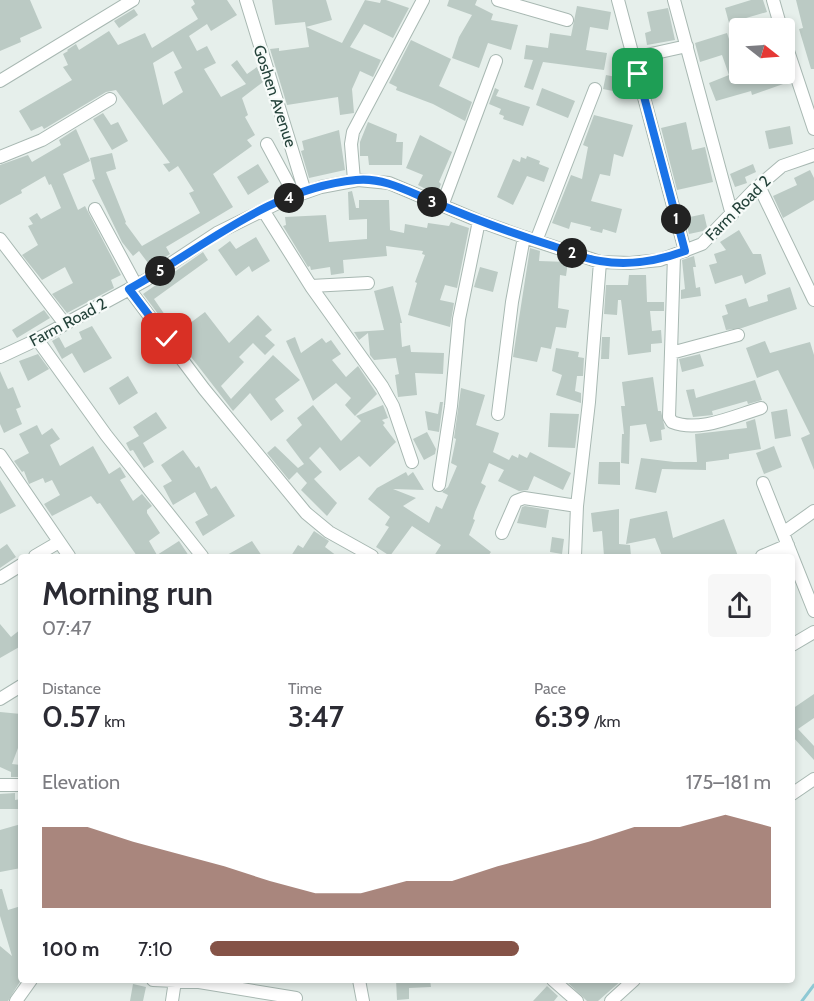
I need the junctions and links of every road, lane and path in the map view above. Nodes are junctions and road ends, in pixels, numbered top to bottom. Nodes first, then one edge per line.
1 (134, 0) edge
2 (246, 0) edge
3 (423, 0) edge
4 (498, 0) edge
5 (618, 0) edge
6 (674, 0) edge
7 (773, 0) edge
8 (778, 18) edge
9 (567, 20) dead end
10 (687, 46) junction
11 (633, 58) junction
12 (496, 61) dead end
13 (795, 72) edge
14 (0, 81) edge
15 (596, 89) dead end
16 (110, 99) dead end
17 (814, 129) edge
18 (267, 144) dead end
19 (814, 155) edge
20 (0, 157) edge
21 (354, 180) junction
22 (759, 186) junction
23 (300, 194) junction
24 (442, 206) junction
25 (95, 209) dead end
26 (263, 210) junction
27 (732, 215) junction
28 (479, 221) junction
29 (0, 239) edge
30 (530, 239) junction
31 (679, 253) junction
32 (600, 261) junction
33 (368, 283) dead end
34 (311, 286) junction
35 (133, 287) junction
36 (814, 300) edge
37 (64, 324) junction
38 (738, 335) dead end
39 (37, 339) junction
40 (671, 353) junction
41 (0, 357) edge
42 (761, 408) dead end
43 (498, 414) dead end
44 (0, 455) edge
45 (412, 462) dead end
46 (763, 483) dead end
47 (439, 485) dead end
48 (578, 506) junction
49 (814, 511) edge
50 (502, 533) dead end
51 (783, 533) junction
52 (59, 542) junction
53 (788, 545) junction
54 (38, 554) edge
55 (68, 554) edge
56 (200, 554) edge
57 (364, 554) edge
58 (575, 554) edge
59 (767, 554) edge
60 (792, 554) edge
61 (795, 563) edge
62 (18, 567) edge
63 (0, 578) edge
64 (814, 611) edge
65 (814, 632) edge
66 (795, 643) edge
67 (18, 688) edge
68 (0, 699) edge
69 (814, 779) edge
70 (0, 785) edge
71 (18, 785) edge
72 (795, 792) edge
73 (29, 983) edge
74 (175, 983) edge
75 (205, 983) edge
76 (360, 983) edge
77 (557, 983) edge
78 (631, 983) edge
79 (296, 998) dead end
80 (16, 1001) edge
81 (172, 1001) edge
82 (363, 1001) edge
83 (578, 1001) edge
84 (611, 1001) edge

1 - 14 street
2 - 23 street, Goshen Avenue
3 - 21 street
4 - 9 street
5 - 11 street
6 - 10 street
7 - 8 street
10 - 11 street
10 - 27 street
11 - 31 street
12 - 24 street
13 - 17 street
15 - 30 street
16 - 20 street
18 - 23 street
19 - 22 street, Farm Road 2
21 - 23 street, Farm Road 2
21 - 24 street, Farm Road 2
22 - 27 street, Farm Road 2
22 - 36 street
23 - 26 street, Farm Road 2
24 - 28 street, Farm Road 2
25 - 35 street
26 - 34 street
26 - 35 street, Farm Road 2
27 - 31 street, Farm Road 2
28 - 30 street, Farm Road 2
28 - 47 street
29 - 37 street
30 - 32 street, Farm Road 2
30 - 43 street
31 - 32 street, Farm Road 2
31 - 40 street
32 - 48 street
33 - 34 street
34 - 45 street
35 - 37 street, Farm Road 2
35 - 57 street
37 - 39 street, Farm Road 2
38 - 40 street
39 - 41 street, Farm Road 2
39 - 56 street
40 - 42 street
44 - 52 street
46 - 51 street
48 - 50 street
48 - 58 street
49 - 51 street
51 - 53 street
52 - 54 street
52 - 55 street
53 - 59 street
53 - 60 street
61 - 64 street
62 - 63 street
65 - 66 street
67 - 68 street
69 - 72 street
70 - 71 street
73 - 80 street
74 - 81 street
75 - 79 street
76 - 82 street
77 - 83 street
78 - 84 street

